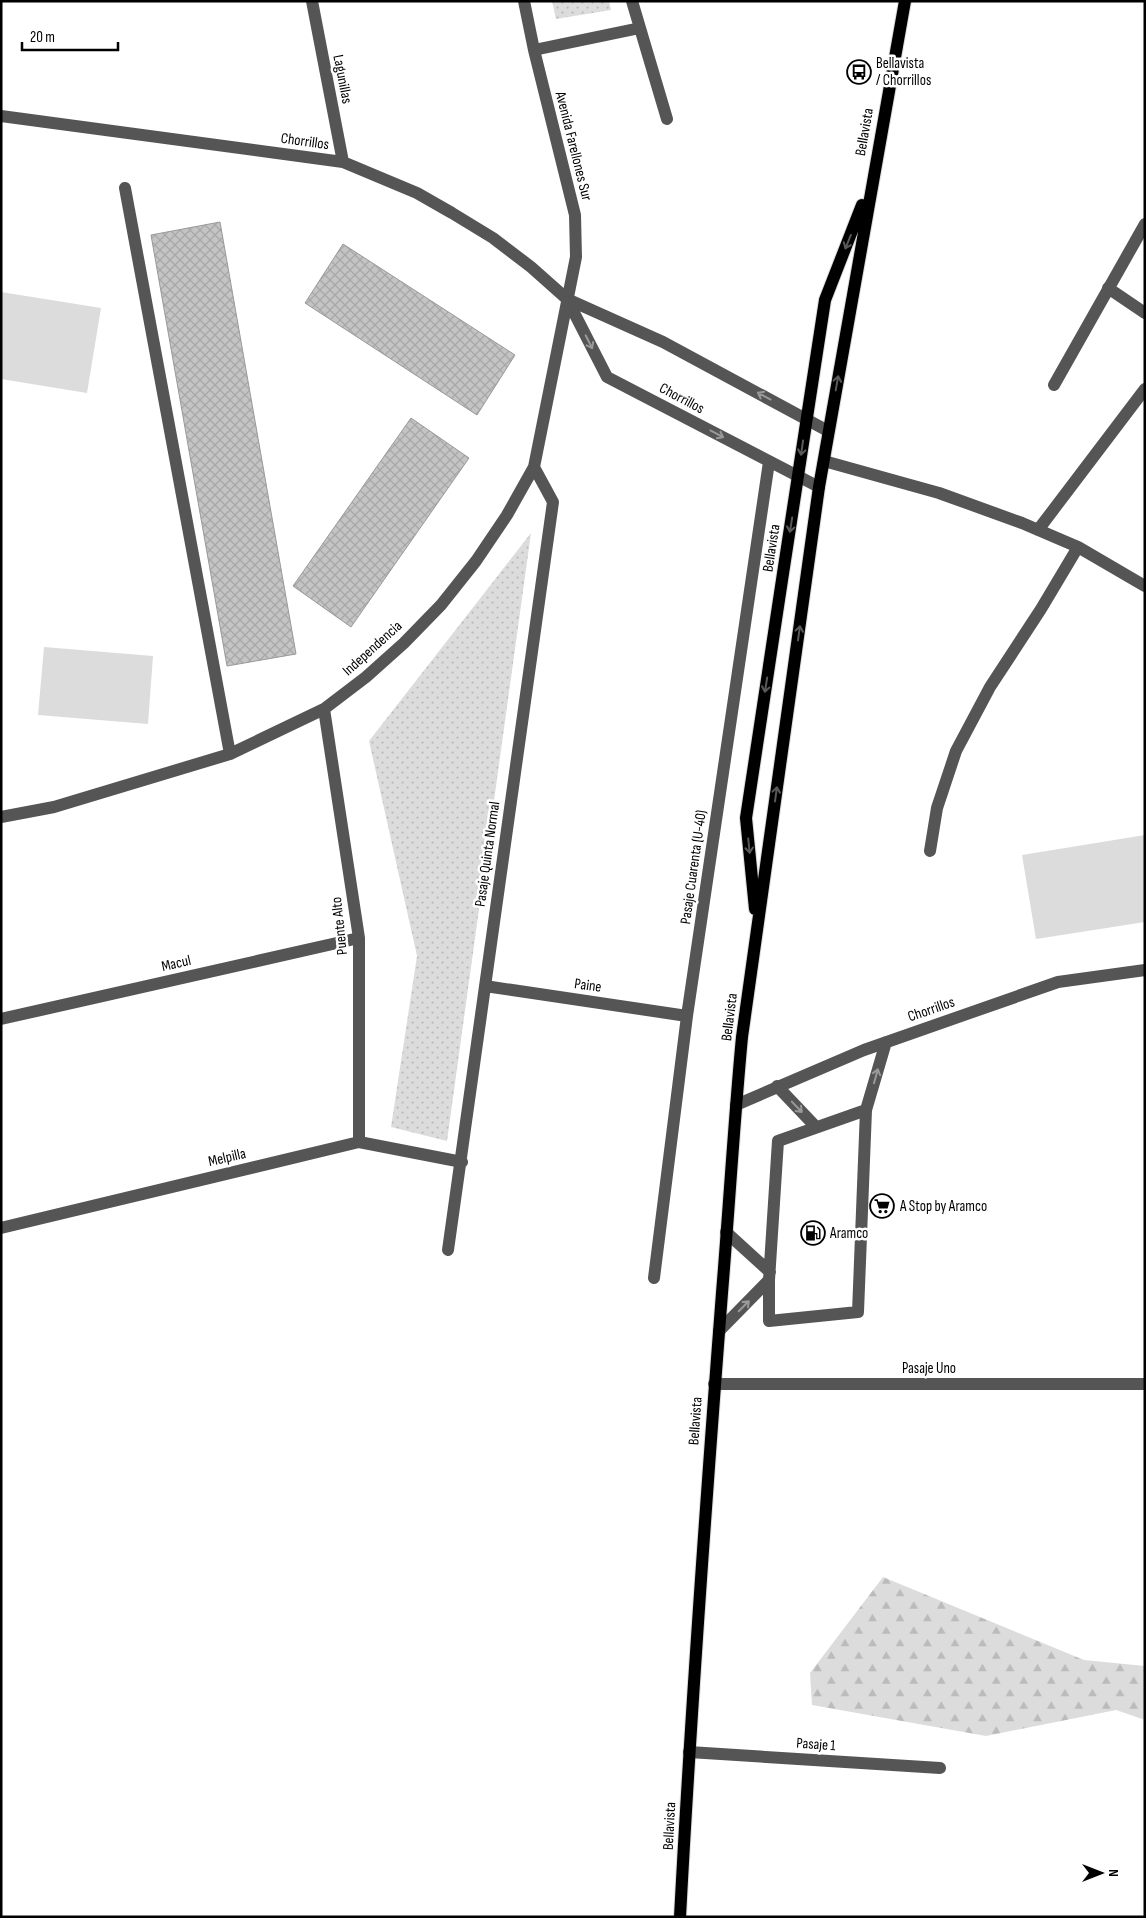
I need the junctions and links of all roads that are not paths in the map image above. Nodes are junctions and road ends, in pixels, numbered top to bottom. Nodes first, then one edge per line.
1 (312, 1) edge
2 (524, 1) edge
3 (632, 1) edge
4 (905, 1) edge
5 (640, 28) junction
6 (534, 50) junction
7 (1, 116) edge
8 (667, 119) dead end
9 (342, 162) junction
10 (872, 180) junction
11 (125, 188) dead end
12 (1145, 224) edge
13 (1108, 288) junction
14 (567, 299) junction
15 (1145, 313) edge
16 (1054, 385) dead end
17 (1145, 389) edge
18 (807, 419) junction
19 (828, 431) junction
20 (824, 461) junction
21 (769, 462) junction
22 (534, 467) junction
23 (798, 476) junction
24 (819, 487) junction
25 (1038, 530) junction
26 (1078, 547) junction
27 (1145, 586) edge
28 (324, 709) junction
29 (230, 754) junction
30 (1, 817) edge
31 (930, 851) dead end
32 (758, 929) junction
33 (359, 938) junction
34 (1145, 970) edge
35 (485, 986) junction
36 (687, 1016) junction
37 (1, 1019) edge
38 (886, 1042) junction
39 (777, 1086) junction
40 (736, 1105) junction
41 (866, 1110) junction
42 (816, 1127) junction
43 (359, 1142) junction
44 (462, 1162) junction
45 (1, 1228) edge
46 (726, 1232) junction
47 (448, 1250) dead end
48 (769, 1276) junction
49 (654, 1278) dead end
50 (719, 1331) junction
51 (714, 1384) junction
52 (1145, 1384) edge
53 (689, 1752) junction
54 (940, 1768) dead end
55 (680, 1917) edge

1 - 9 street, Lagunillas
2 - 6 street, Avenida Farellones Sur
3 - 5 street
4 - 10 main road, Bellavista
5 - 6 street
5 - 8 street
6 - 14 street, Avenida Farellones Sur
7 - 9 street, Chorrillos
9 - 14 street, Chorrillos
10 -> 18 main road, Bellavista
19 -> 10 main road, Bellavista
11 - 29 street
12 - 13 street
13 - 15 street
13 - 16 street
18 -> 14 street, Chorrillos
14 -> 21 street, Chorrillos
14 - 22 street, Independencia
17 - 25 street
18 - 19 street, Chorrillos
18 -> 23 main road, Bellavista
19 - 20 main road, Bellavista
20 - 24 main road, Bellavista
20 - 25 street
21 - 23 street, Chorrillos
21 - 36 street, Pasaje Cuarenta (U-40)
22 - 28 street, Independencia
22 - 35 street, Pasaje Quinta Normal
23 - 24 street, Chorrillos
23 -> 32 main road, Bellavista
32 -> 24 main road, Bellavista
25 - 26 street
26 - 27 street
26 - 31 street
28 - 29 street, Independencia
28 - 33 street, Puente Alto
29 - 30 street, Independencia
32 - 40 main road, Bellavista
33 - 37 street, Macul
33 - 43 street, Puente Alto
34 - 38 street, Chorrillos
35 - 36 street, Paine
35 - 44 street, Pasaje Quinta Normal
36 - 49 street, Pasaje Cuarenta (U-40)
38 - 39 street, Chorrillos
41 -> 38 street
39 - 40 street, Chorrillos
39 -> 42 street
40 - 46 main road, Bellavista
41 - 42 street
41 - 48 street
42 - 48 street
43 - 44 street, Melpilla
43 - 45 street, Melpilla
44 - 47 street, Pasaje Quinta Normal
46 - 48 street
46 - 50 main road, Bellavista
50 -> 48 street
50 - 51 main road, Bellavista
51 - 52 street, Pasaje Uno
51 - 53 main road, Bellavista
53 - 54 street, Pasaje 1
53 - 55 main road, Bellavista

